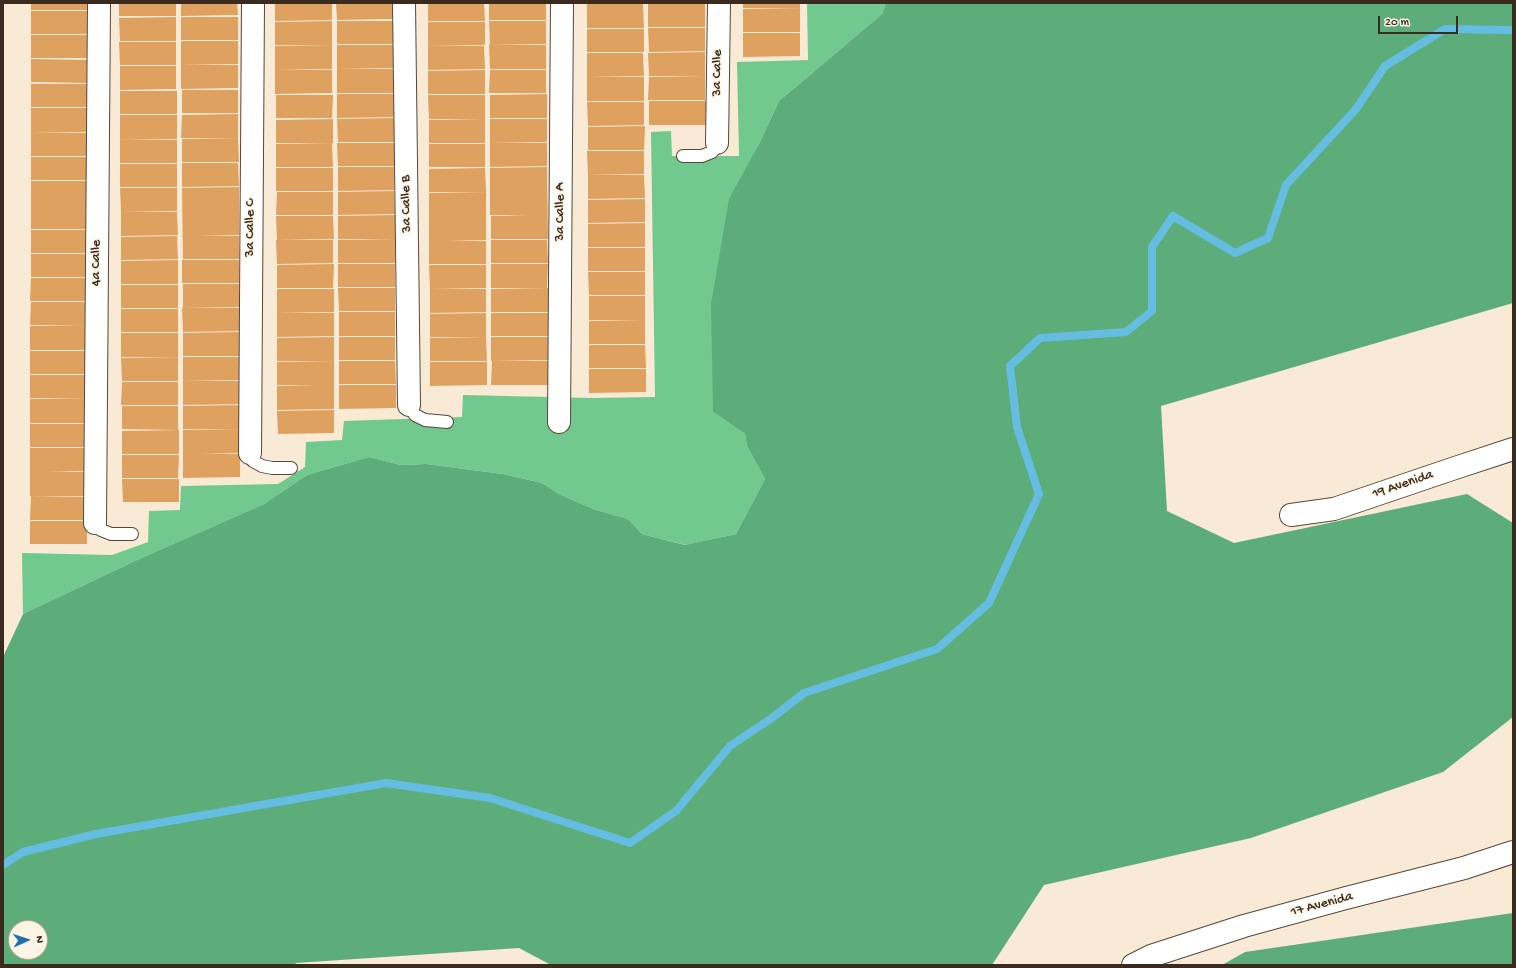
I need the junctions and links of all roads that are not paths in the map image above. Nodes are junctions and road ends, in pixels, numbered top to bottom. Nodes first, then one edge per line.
1 (99, 3) edge
2 (253, 3) edge
3 (404, 3) edge
4 (562, 3) edge
5 (719, 3) edge
6 (717, 143) joint
7 (683, 156) dead end
8 (409, 405) joint
9 (447, 422) dead end
10 (559, 422) dead end
11 (1513, 450) edge
12 (250, 453) joint
13 (291, 468) dead end
14 (1291, 515) dead end
15 (95, 523) joint
16 (132, 534) dead end
17 (1513, 852) edge
18 (1133, 965) edge

1 - 15 street, 4a Calle
2 - 12 street, 3a Calle C
3 - 8 street, 3a Calle B
4 - 10 street, 3a Calle A
5 - 6 street, 3a Calle
6 - 7 lane
8 - 9 lane
11 - 14 street, 19 Avenida
12 - 13 lane
15 - 16 lane
17 - 18 street, 17 Avenida

